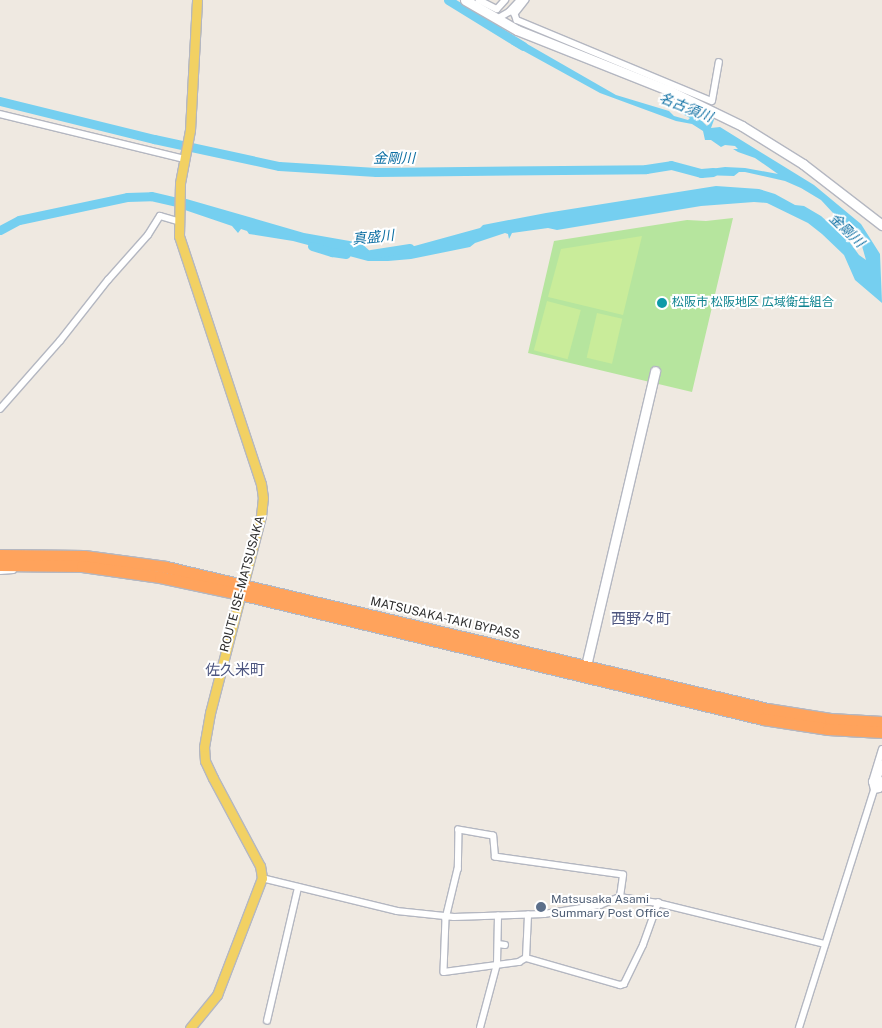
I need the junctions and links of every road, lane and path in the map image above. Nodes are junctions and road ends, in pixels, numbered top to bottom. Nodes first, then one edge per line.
1 (197, 0) edge
2 (465, 0) edge
3 (479, 0) edge
4 (505, 0) edge
5 (511, 0) edge
6 (515, 0) edge
7 (520, 0) edge
8 (526, 0) edge
9 (497, 19) junction
10 (719, 63) dead end
11 (625, 64) junction
12 (646, 72) junction
13 (632, 74) junction
14 (0, 114) edge
15 (184, 159) junction
16 (178, 219) junction
17 (882, 225) edge
18 (655, 371) dead end
19 (0, 409) edge
20 (0, 555) edge
21 (0, 565) edge
22 (0, 571) edge
23 (134, 573) junction
24 (242, 590) junction
25 (585, 671) junction
26 (882, 722) edge
27 (882, 732) edge
28 (882, 750) edge
29 (882, 764) edge
30 (882, 780) edge
31 (874, 790) junction
32 (262, 878) junction
33 (298, 888) junction
34 (620, 897) junction
35 (658, 903) junction
36 (528, 915) junction
37 (448, 916) junction
38 (498, 916) junction
39 (498, 944) junction
40 (825, 944) junction
41 (506, 945) dead end
42 (526, 958) junction
43 (497, 964) junction
44 (266, 1021) dead end
45 (190, 1028) edge
46 (480, 1028) edge
47 (799, 1028) edge

1 - 15 main road, ROUTE ISE-MATSUSAKA
2 - 9 main road
3 - 4 street
5 - 6 street
7 - 9 street
8 - 11 street
9 - 13 main road
10 - 12 street
11 - 12 street
11 - 13 street
12 - 13 street
13 - 17 main road
14 - 15 street
15 - 16 main road, ROUTE ISE-MATSUSAKA
16 - 19 street
16 - 24 main road, ROUTE ISE-MATSUSAKA
18 - 25 main road
20 - 24 highway, MATSUSAKA-TAKI BYPASS
21 - 23 highway, MATSUSAKA-TAKI BYPASS
22 - 23 street
23 - 24 highway, MATSUSAKA-TAKI BYPASS
24 - 25 highway, MATSUSAKA-TAKI BYPASS
24 - 32 main road, ROUTE ISE-MATSUSAKA
25 - 26 highway, MATSUSAKA-TAKI BYPASS
25 - 27 highway, MATSUSAKA-TAKI BYPASS
28 - 31 street
29 - 31 street
30 - 31 street
31 - 40 street
32 - 33 street
32 - 45 main road
33 - 37 street
33 - 44 street
34 - 35 street
34 - 36 street
34 - 37 street
35 - 40 street
35 - 42 street
36 - 38 street
36 - 42 street
37 - 38 street
37 - 43 street
38 - 39 street
39 - 41 street
39 - 43 street
40 - 47 street
42 - 43 street
43 - 46 street

